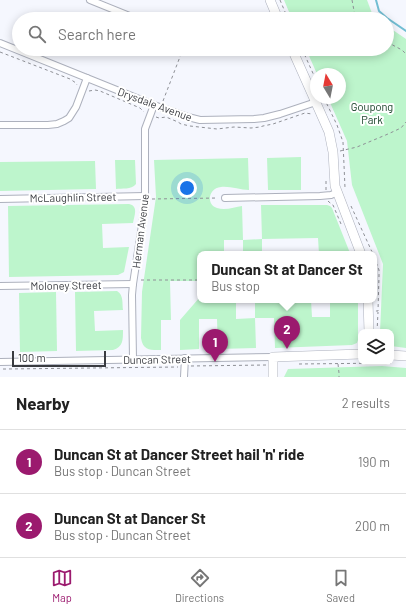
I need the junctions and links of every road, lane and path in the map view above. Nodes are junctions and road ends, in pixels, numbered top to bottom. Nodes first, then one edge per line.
1 (90, 0) edge
2 (270, 0) edge
3 (280, 0) edge
4 (352, 0) edge
5 (120, 12) edge
6 (275, 12) edge
7 (285, 12) edge
8 (354, 12) edge
9 (0, 44) edge
10 (394, 46) edge
11 (12, 49) edge
12 (406, 54) edge
13 (31, 56) edge
14 (180, 56) edge
15 (295, 56) edge
16 (305, 56) edge
17 (311, 68) edge
18 (87, 78) junction
19 (310, 88) edge
20 (310, 103) edge
21 (315, 104) edge
22 (317, 104) edge
23 (319, 104) edge
24 (154, 105) junction
25 (160, 107) junction
26 (313, 114) dead end
27 (406, 122) edge
28 (0, 125) edge
29 (343, 150) junction
30 (333, 152) junction
31 (326, 181) dead end
32 (341, 191) junction
33 (145, 196) junction
34 (327, 196) junction
35 (0, 198) edge
36 (225, 198) joint
37 (352, 207) dead end
38 (342, 226) dead end
39 (360, 251) edge
40 (372, 251) edge
41 (377, 265) edge
42 (197, 280) edge
43 (133, 284) junction
44 (0, 286) edge
45 (377, 291) edge
46 (369, 303) edge
47 (375, 303) edge
48 (373, 311) junction
49 (370, 329) edge
50 (376, 329) edge
51 (358, 354) edge
52 (394, 355) edge
53 (406, 356) edge
54 (184, 358) junction
55 (133, 359) junction
56 (273, 361) junction
57 (0, 362) edge
58 (299, 364) dead end
59 (396, 364) dead end
60 (184, 366) junction
61 (0, 368) edge
62 (184, 377) edge
63 (273, 377) edge

1 - 5 street
2 - 6 street
3 - 7 path
4 - 8 path
9 - 11 street, Drysdale Avenue
10 - 12 path
13 - 18 street, Drysdale Avenue
14 - 25 path
15 - 19 street
16 - 17 path
18 - 24 street, Drysdale Avenue
18 - 28 street
20 - 25 street, Drysdale Avenue
21 - 26 path
22 - 30 street
23 - 29 path
24 - 25 street, Drysdale Avenue
24 - 33 street, Herman Avenue
27 - 29 path
29 - 30 path
29 - 32 path
30 - 32 street
31 - 34 path
32 - 34 street
32 - 39 street
33 - 35 street, McLaughlin Street
33 - 36 path
33 - 43 street, Herman Avenue
34 - 36 street
34 - 38 path
37 - 40 path
41 - 45 path
42 - 43 path
43 - 44 street, Moloney Street
43 - 55 street, Herman Avenue
46 - 48 street
47 - 48 path
48 - 49 street
48 - 50 path
51 - 56 street, Duncan Street
52 - 53 street
54 - 55 street, Duncan Street
54 - 56 street, Duncan Street
54 - 60 street
55 - 57 street, Duncan Street
56 - 60 path
56 - 63 street
58 - 59 path
60 - 61 path
60 - 62 street

